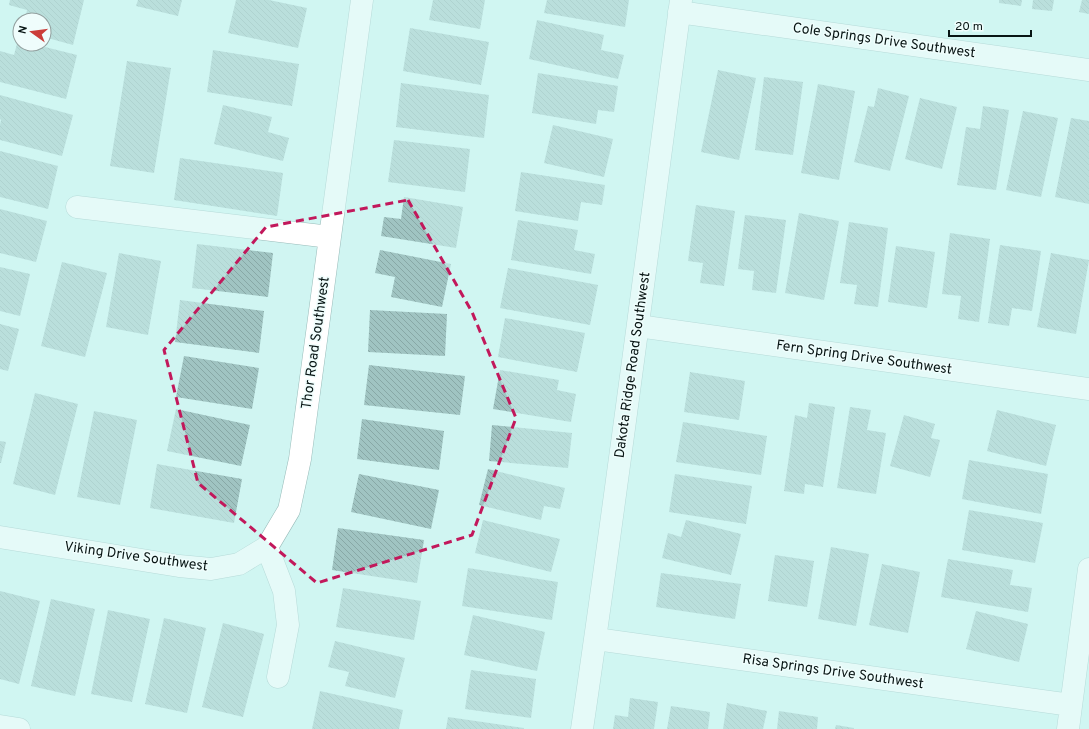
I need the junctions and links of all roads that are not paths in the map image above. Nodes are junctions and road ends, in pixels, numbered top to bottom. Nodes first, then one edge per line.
1 (362, 0) edge
2 (680, 6) edge
3 (1089, 70) edge
4 (77, 207) dead end
5 (330, 237) junction
6 (638, 326) junction
7 (1089, 390) edge
8 (0, 537) edge
9 (267, 547) junction
10 (1089, 569) edge
11 (596, 639) junction
12 (278, 677) dead end
13 (1071, 705) junction
14 (0, 726) edge
15 (19, 729) edge
16 (582, 729) edge
17 (1068, 729) edge

1 - 5 street, Thor Road Southwest
2 - 3 street, Cole Springs Drive Southwest
2 - 6 street, Dakota Ridge Road Southwest
4 - 5 street
5 - 9 street, Thor Road Southwest
6 - 7 street, Fern Spring Drive Southwest
6 - 11 street, Dakota Ridge Road Southwest
8 - 9 street, Viking Drive Southwest
9 - 12 street
10 - 13 street
11 - 13 street, Risa Springs Drive Southwest
11 - 16 street, Dakota Ridge Road Southwest
13 - 17 street
14 - 15 street

